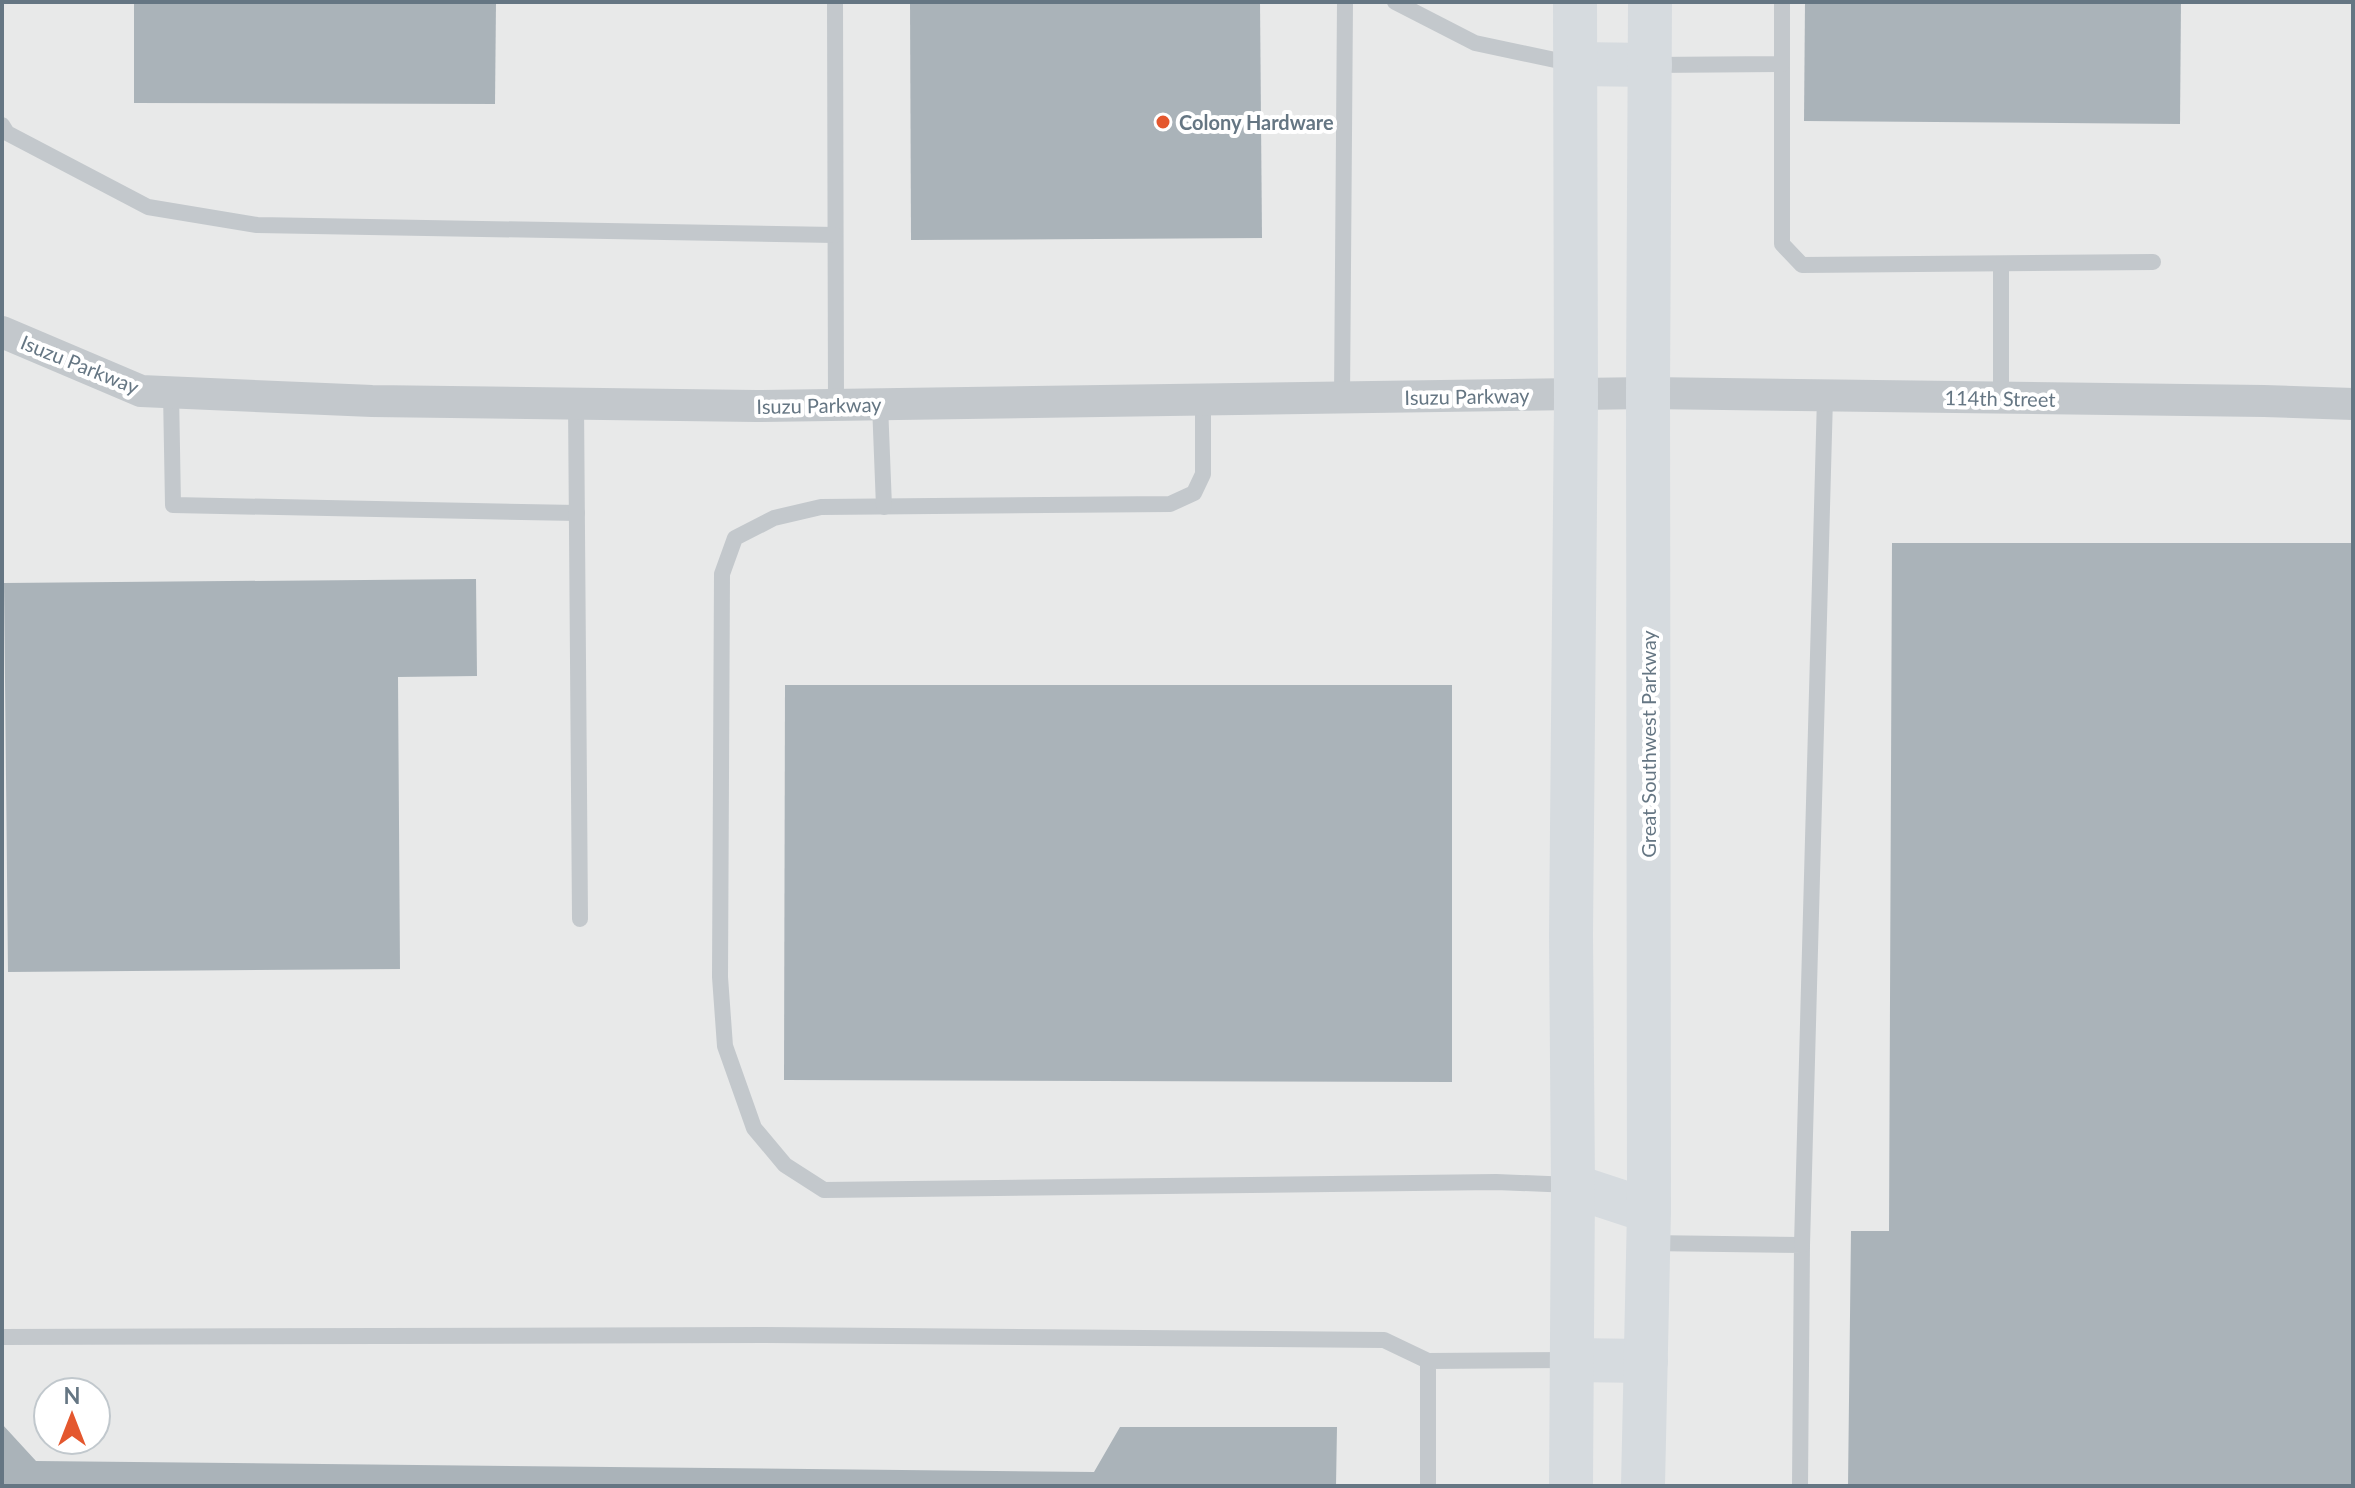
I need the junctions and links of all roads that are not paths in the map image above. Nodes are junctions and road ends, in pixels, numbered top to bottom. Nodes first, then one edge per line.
1 (835, 2) edge
2 (1345, 2) edge
3 (1395, 2) edge
4 (1575, 2) edge
5 (1650, 2) edge
6 (1782, 2) edge
7 (1576, 64) junction
8 (1782, 64) junction
9 (1650, 65) junction
10 (2, 125) edge
11 (835, 235) junction
12 (2153, 262) dead end
13 (2001, 264) junction
14 (2, 332) edge
15 (171, 392) junction
16 (1648, 393) junction
17 (1576, 394) junction
18 (1825, 397) junction
19 (1342, 398) junction
20 (2001, 398) junction
21 (1203, 400) junction
22 (576, 403) junction
23 (880, 404) junction
24 (2353, 404) edge
25 (836, 405) junction
26 (884, 507) junction
27 (577, 513) junction
28 (580, 919) dead end
29 (1573, 1186) junction
30 (1649, 1227) junction
31 (1802, 1245) junction
32 (2, 1337) edge
33 (1572, 1360) junction
34 (1428, 1361) junction
35 (1646, 1361) junction
36 (1428, 1486) edge
37 (1571, 1486) edge
38 (1643, 1486) edge
39 (1800, 1486) edge

1 - 11 lane
2 - 19 lane
3 - 7 lane
4 - 7 street
5 - 9 street, Great Southwest Parkway
6 - 8 lane
7 - 9 street
7 - 17 street
8 - 9 lane
8 - 13 lane
9 - 16 street, Great Southwest Parkway
10 - 11 lane
11 - 25 lane
12 - 13 lane
13 - 20 lane
14 - 15 street, Isuzu Parkway
15 - 22 street, Isuzu Parkway
15 - 27 lane
16 - 17 street, Isuzu Parkway
16 - 18 street, 114th Street
16 - 30 street, Great Southwest Parkway
17 - 19 street, Isuzu Parkway
17 - 29 street
18 - 20 street, 114th Street
18 - 31 lane
19 - 21 street, Isuzu Parkway
20 - 24 street, 114th Street
21 - 23 street, Isuzu Parkway
21 - 26 lane
22 - 25 street, Isuzu Parkway
22 - 27 lane
23 - 25 street, Isuzu Parkway
23 - 26 lane
26 - 29 lane
27 - 28 lane
29 - 30 street
29 - 33 street
30 - 31 lane
30 - 35 street, Great Southwest Parkway
31 - 39 lane
32 - 34 lane
33 - 34 lane
33 - 35 street
33 - 37 street
34 - 36 lane
35 - 38 street, Great Southwest Parkway

